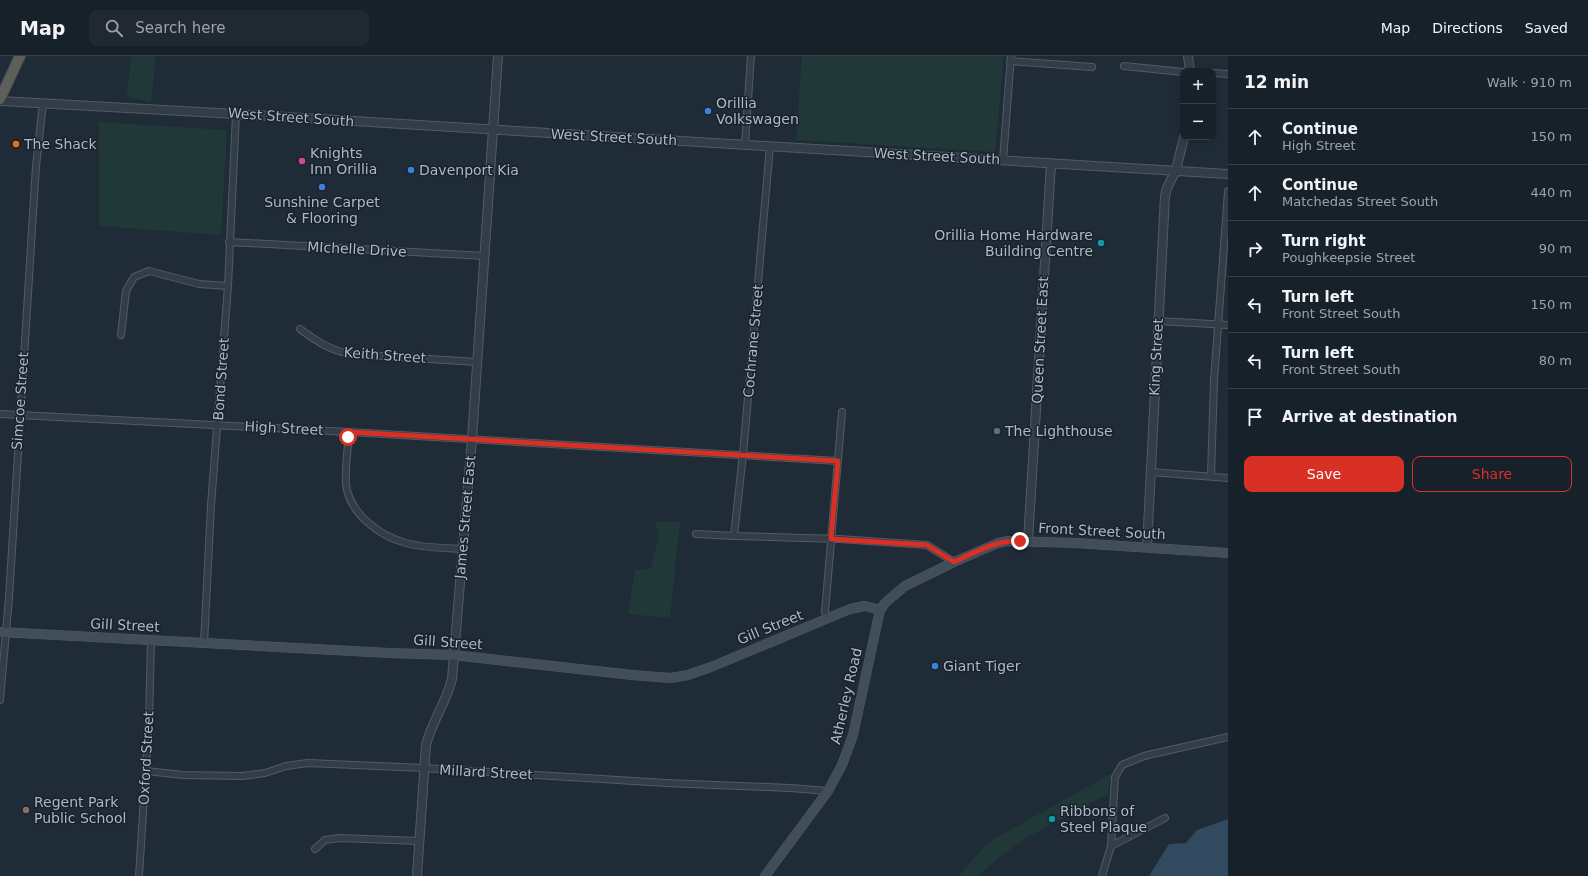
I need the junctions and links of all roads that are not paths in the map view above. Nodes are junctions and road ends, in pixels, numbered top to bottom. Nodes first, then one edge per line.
1 (20, 56) edge
2 (498, 56) edge
3 (751, 56) edge
4 (1188, 56) edge
5 (1010, 58) edge
6 (1124, 66) dead end
7 (1092, 67) dead end
8 (1190, 68) edge
9 (1180, 72) edge
10 (1216, 73) edge
11 (1228, 74) edge
12 (0, 100) edge
13 (43, 103) junction
14 (236, 114) junction
15 (493, 130) junction
16 (1183, 140) edge
17 (745, 144) junction
18 (770, 146) junction
19 (1003, 160) junction
20 (1050, 163) junction
21 (1176, 170) junction
22 (1228, 174) edge
23 (1228, 191) edge
24 (229, 242) junction
25 (485, 256) junction
26 (228, 286) junction
27 (1158, 321) junction
28 (1219, 324) junction
29 (1228, 325) edge
30 (300, 329) dead end
31 (121, 335) dead end
32 (477, 362) junction
33 (842, 412) dead end
34 (0, 414) edge
35 (19, 414) junction
36 (218, 425) junction
37 (349, 432) junction
38 (472, 439) junction
39 (743, 454) junction
40 (838, 461) junction
41 (1150, 472) junction
42 (1211, 476) junction
43 (1228, 478) edge
44 (696, 534) dead end
45 (734, 536) junction
46 (831, 539) junction
47 (1028, 541) junction
48 (1147, 547) junction
49 (462, 549) junction
50 (1228, 552) edge
51 (954, 562) junction
52 (880, 610) junction
53 (827, 618) junction
54 (2, 632) edge
55 (151, 641) junction
56 (204, 644) junction
57 (453, 655) junction
58 (0, 700) edge
59 (1228, 737) edge
60 (424, 768) junction
61 (146, 771) junction
62 (828, 791) junction
63 (1165, 818) dead end
64 (419, 841) junction
65 (1110, 846) junction
66 (315, 849) dead end
67 (139, 876) edge
68 (417, 876) edge
69 (764, 876) edge
70 (1102, 876) edge

1 - 12 highway
2 - 15 street, James Street East
3 - 17 street
4 - 8 street
5 - 7 street
5 - 19 street
6 - 9 street
10 - 11 street
12 - 13 street, West Street South
13 - 14 street, West Street South
13 - 35 street, Simcoe Street
14 - 15 street, West Street South
14 - 24 street, Bond Street
15 - 17 street, West Street South
15 - 25 street, James Street East
16 - 21 street, King Street
17 - 18 street, West Street South
18 - 19 street, West Street South
18 - 39 street, Cochrane Street
19 - 20 street, West Street South
20 - 21 street, West Street South
20 - 47 street, Queen Street East
21 - 22 street, West Street South
21 - 27 street, King Street
23 - 28 street
24 - 25 street, MIchelle Drive
24 - 26 street, Bond Street
25 - 32 street, James Street East
26 - 31 street
26 - 36 street, Bond Street
27 - 28 street
27 - 41 street, King Street
28 - 29 street
28 - 42 street
30 - 32 street, Keith Street
32 - 38 street, James Street East
33 - 40 street
34 - 35 street, High Street
35 - 36 street, High Street
35 - 54 street, Simcoe Street
36 - 37 street, High Street
36 - 56 street, Bond Street
37 - 38 street, High Street
37 - 49 street
38 - 39 street, High Street
38 - 49 street, James Street East
39 - 40 street, High Street
39 - 45 street, Cochrane Street
40 - 46 street
41 - 42 street
41 - 48 street, King Street
42 - 43 street
44 - 45 street
45 - 46 street
46 - 51 street
46 - 53 street
47 - 48 main road, Front Street South
47 - 51 main road, Front Street South
48 - 50 main road, Front Street South
49 - 57 street, James Street East
51 - 52 main road
52 - 53 main road, Gill Street
52 - 62 main road, Atherley Road
53 - 57 main road, Gill Street
54 - 55 main road, Gill Street
54 - 58 street, Simcoe Street
55 - 56 main road, Gill Street
55 - 61 street, Oxford Street
56 - 57 main road, Gill Street
57 - 60 street, James Street East
59 - 65 street
60 - 61 street, Millard Street
60 - 62 street, Millard Street
60 - 64 street, James Street East
61 - 67 street, Oxford Street
62 - 69 main road, Atherley Road
63 - 65 street
64 - 66 street
64 - 68 street, James Street East
65 - 70 street

